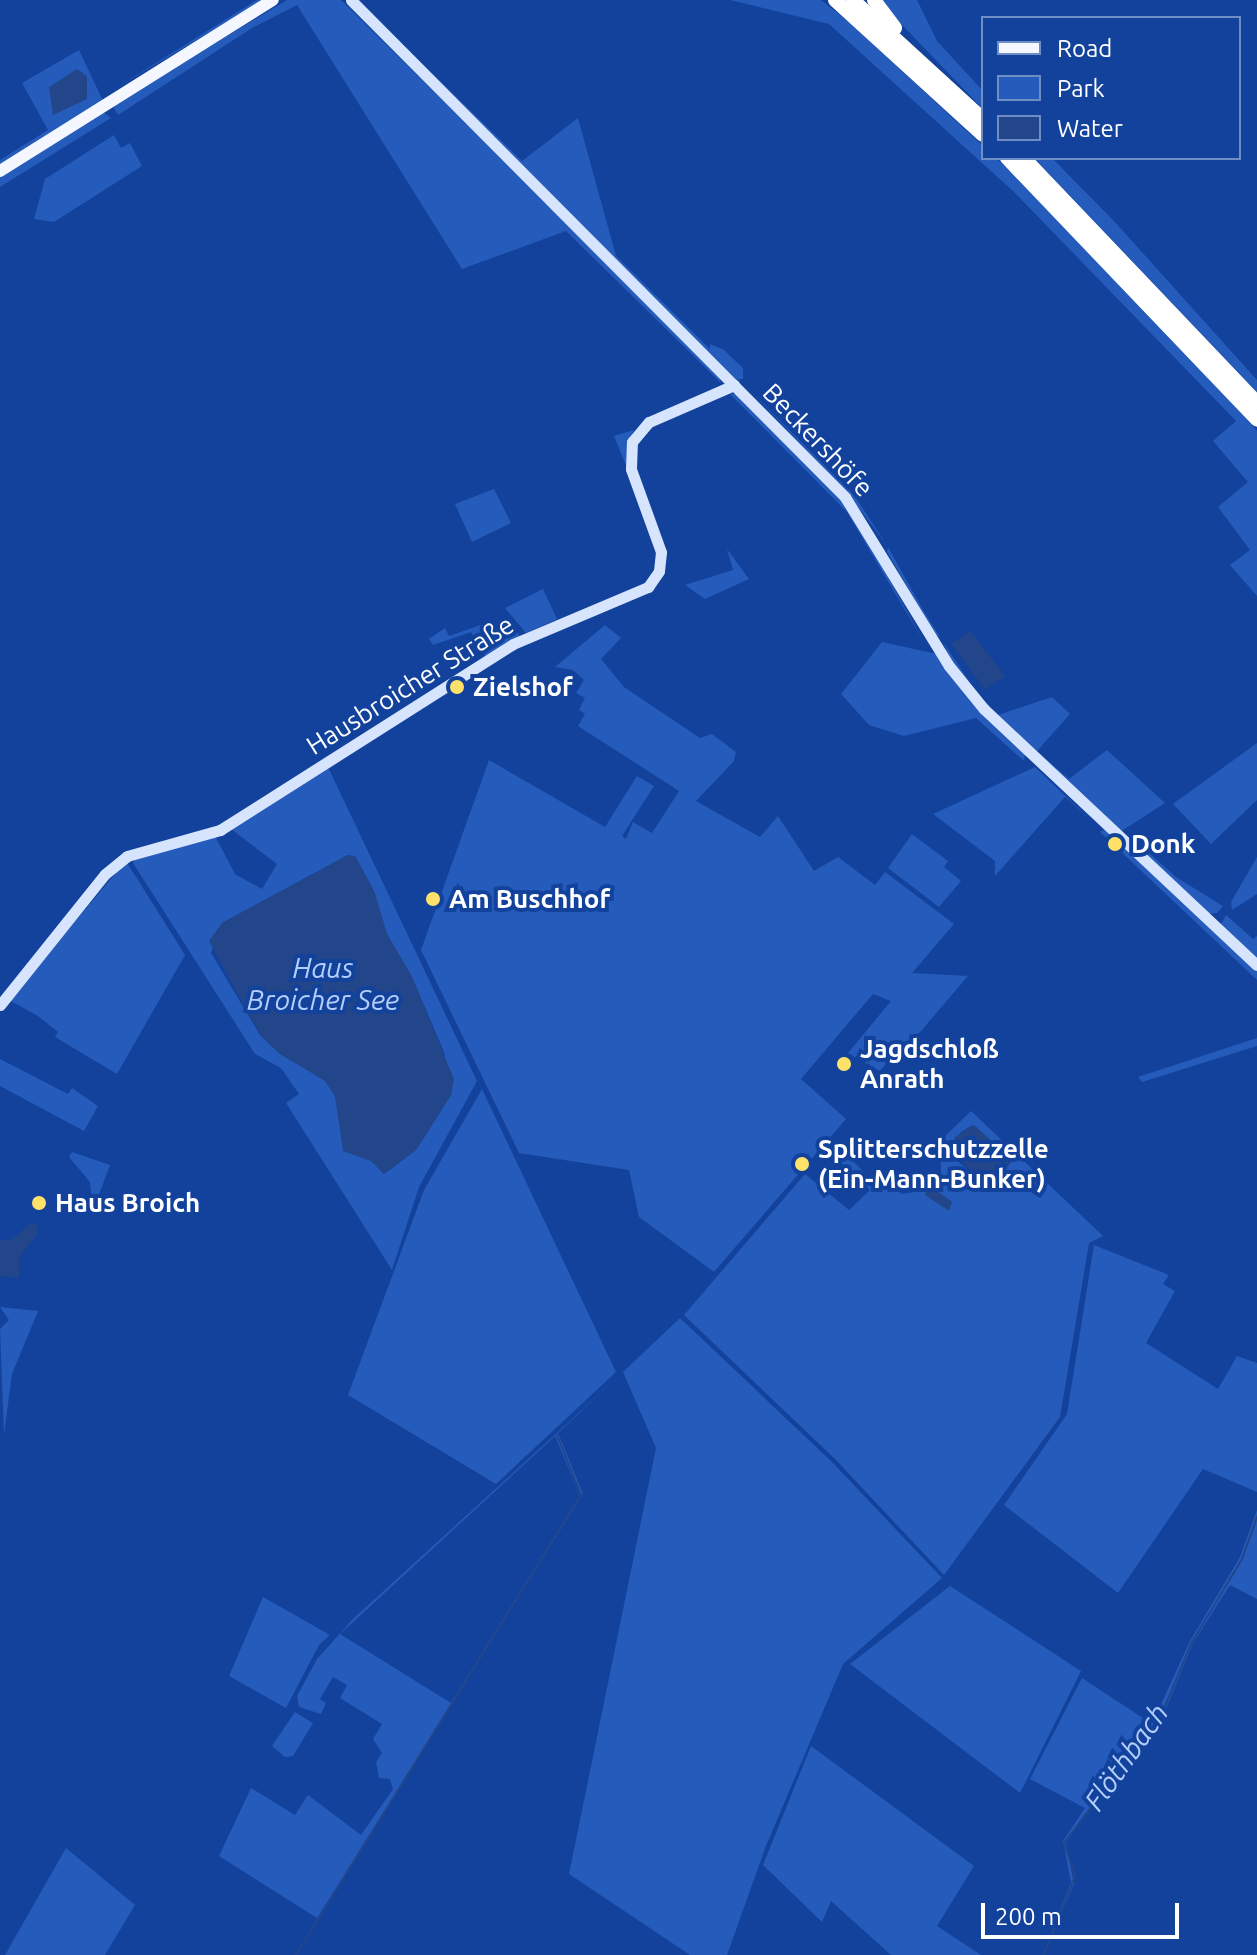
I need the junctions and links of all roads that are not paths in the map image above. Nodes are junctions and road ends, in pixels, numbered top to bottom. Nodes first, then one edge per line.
1 (273, 0) edge
2 (351, 0) edge
3 (826, 0) edge
4 (835, 0) edge
5 (853, 0) edge
6 (874, 0) edge
7 (887, 46) junction
8 (922, 62) junction
9 (981, 117) edge
10 (981, 133) edge
11 (1009, 160) edge
12 (1026, 160) edge
13 (0, 171) edge
14 (734, 385) junction
15 (1257, 403) edge
16 (1257, 420) edge
17 (1257, 965) edge
18 (0, 1005) edge

1 - 13 main road
2 - 14 street, Beckershöfe
3 - 7 highway
4 - 7 highway
5 - 8 highway
6 - 8 highway
7 - 10 highway
8 - 9 highway
11 - 16 highway
12 - 15 highway
14 - 17 street, Beckershöfe
14 - 18 street, Hausbroicher Straße

